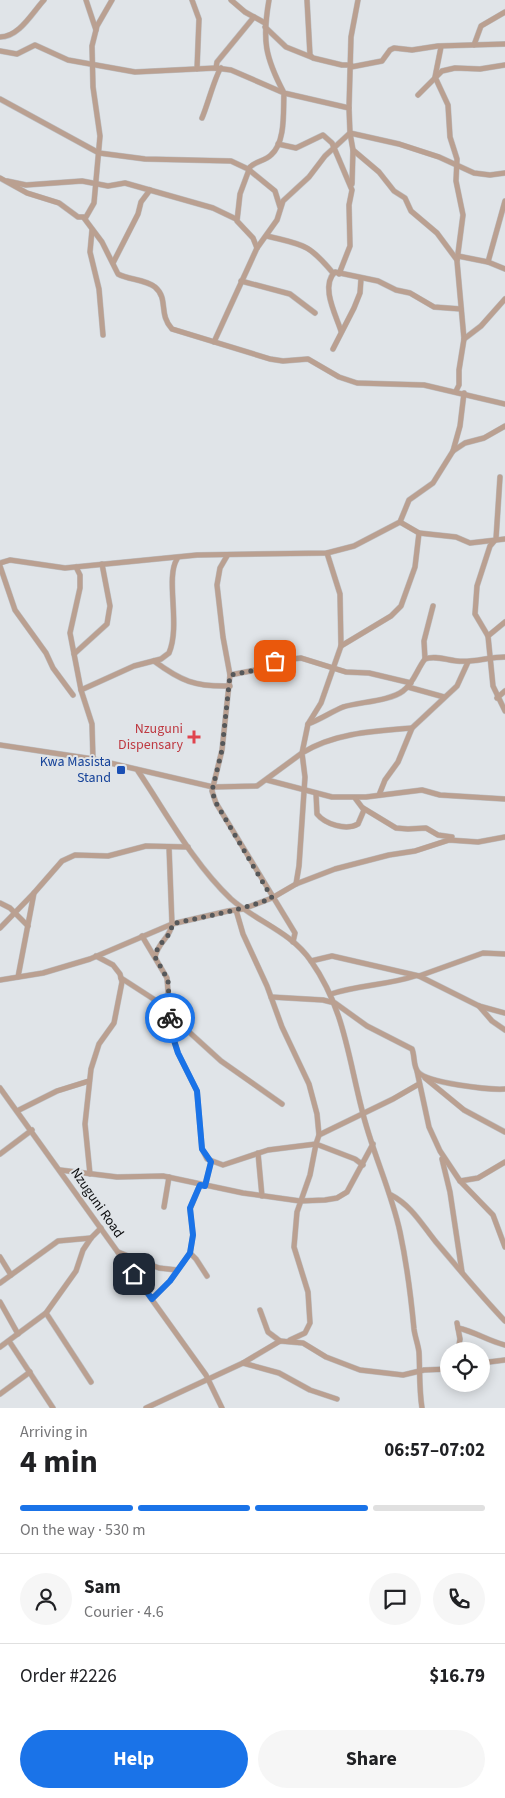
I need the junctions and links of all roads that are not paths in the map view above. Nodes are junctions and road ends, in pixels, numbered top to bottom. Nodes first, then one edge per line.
1 (44, 0) edge
2 (86, 0) edge
3 (112, 0) edge
4 (192, 0) edge
5 (231, 0) edge
6 (269, 0) edge
7 (306, 0) edge
8 (358, 0) edge
9 (505, 12) edge
10 (254, 18) junction
11 (265, 25) junction
12 (96, 30) junction
13 (0, 37) edge
14 (474, 44) junction
15 (505, 44) edge
16 (441, 47) junction
17 (0, 51) edge
18 (311, 57) junction
19 (93, 63) junction
20 (505, 65) edge
21 (351, 66) junction
22 (219, 68) junction
23 (197, 69) junction
24 (434, 77) junction
25 (284, 93) junction
26 (418, 95) dead end
27 (0, 99) edge
28 (349, 108) junction
29 (202, 118) dead end
30 (350, 133) junction
31 (278, 144) junction
32 (335, 148) junction
33 (352, 150) junction
34 (99, 153) junction
35 (456, 165) junction
36 (248, 170) junction
37 (505, 173) edge
38 (0, 178) edge
39 (6, 181) junction
40 (97, 184) junction
41 (352, 184) junction
42 (150, 190) junction
43 (505, 202) edge
44 (280, 207) junction
45 (84, 218) junction
46 (236, 219) junction
47 (92, 229) junction
48 (267, 236) junction
49 (257, 248) junction
50 (457, 259) junction
51 (488, 262) junction
52 (113, 263) junction
53 (505, 269) edge
54 (336, 274) junction
55 (361, 279) junction
56 (241, 280) junction
57 (505, 299) edge
58 (461, 309) junction
59 (315, 313) dead end
60 (341, 331) junction
61 (104, 335) dead end
62 (464, 339) junction
63 (214, 342) junction
64 (333, 349) dead end
65 (456, 391) junction
66 (464, 393) junction
67 (505, 404) edge
68 (505, 426) edge
69 (453, 451) junction
70 (500, 477) dead end
71 (400, 522) junction
72 (419, 533) junction
73 (505, 538) edge
74 (496, 539) junction
75 (327, 553) junction
76 (226, 556) junction
77 (177, 559) junction
78 (0, 564) edge
79 (102, 564) junction
80 (76, 567) junction
81 (433, 606) dead end
82 (505, 622) edge
83 (488, 636) junction
84 (341, 646) junction
85 (74, 654) junction
86 (489, 656) junction
87 (505, 657) edge
88 (425, 659) junction
89 (154, 661) junction
90 (468, 662) junction
91 (332, 668) junction
92 (230, 675) junction
93 (409, 685) junction
94 (230, 686) junction
95 (82, 690) junction
96 (505, 691) edge
97 (74, 695) dead end
98 (444, 697) junction
99 (497, 698) junction
100 (505, 711) edge
101 (308, 724) junction
102 (412, 728) junction
103 (0, 745) edge
104 (302, 753) junction
105 (93, 759) junction
106 (138, 771) junction
107 (267, 780) junction
108 (213, 787) junction
109 (304, 790) junction
110 (316, 793) junction
111 (379, 795) junction
112 (355, 798) junction
113 (505, 799) edge
114 (363, 808) junction
115 (505, 837) edge
116 (457, 840) junction
117 (169, 847) junction
118 (188, 847) junction
119 (296, 884) junction
120 (34, 892) junction
121 (272, 898) junction
122 (0, 903) edge
123 (244, 909) junction
124 (236, 910) junction
125 (14, 912) junction
126 (172, 924) junction
127 (28, 926) junction
128 (0, 928) edge
129 (142, 936) junction
130 (293, 942) junction
131 (505, 954) edge
132 (96, 956) junction
133 (155, 957) junction
134 (311, 961) junction
135 (418, 976) junction
136 (18, 977) junction
137 (122, 978) junction
138 (0, 980) edge
139 (331, 994) junction
140 (271, 997) junction
141 (334, 1002) junction
142 (479, 1006) junction
143 (169, 1009) junction
144 (505, 1013) edge
145 (505, 1030) edge
146 (171, 1031) junction
147 (416, 1070) junction
148 (425, 1078) junction
149 (89, 1081) junction
150 (419, 1084) junction
151 (0, 1088) edge
152 (505, 1090) edge
153 (282, 1104) dead end
154 (17, 1111) junction
155 (363, 1113) junction
156 (32, 1130) junction
157 (505, 1132) edge
158 (320, 1135) junction
159 (316, 1144) junction
160 (373, 1144) junction
161 (440, 1151) junction
162 (258, 1152) junction
163 (0, 1154) edge
164 (211, 1162) junction
165 (505, 1162) edge
166 (363, 1164) junction
167 (60, 1170) junction
168 (90, 1174) junction
169 (169, 1177) junction
170 (460, 1181) junction
171 (203, 1186) junction
172 (391, 1195) junction
173 (262, 1196) junction
174 (300, 1201) junction
175 (164, 1206) dead end
176 (101, 1228) junction
177 (91, 1238) junction
178 (505, 1247) edge
179 (118, 1252) junction
180 (190, 1253) junction
181 (0, 1257) edge
182 (177, 1270) junction
183 (462, 1272) junction
184 (11, 1275) junction
185 (207, 1276) dead end
186 (0, 1283) edge
187 (152, 1299) junction
188 (0, 1302) edge
189 (260, 1310) dead end
190 (46, 1313) junction
191 (505, 1321) edge
192 (18, 1334) junction
193 (8, 1341) junction
194 (280, 1341) junction
195 (288, 1341) junction
196 (460, 1342) edge
197 (505, 1345) edge
198 (0, 1347) edge
199 (505, 1360) edge
200 (490, 1362) edge
201 (243, 1363) junction
202 (440, 1370) edge
203 (419, 1371) junction
204 (30, 1372) junction
205 (208, 1378) junction
206 (91, 1382) dead end
207 (0, 1394) edge
208 (336, 1399) dead end
209 (166, 1400) junction
210 (53, 1408) edge
211 (146, 1408) edge
212 (160, 1408) edge
213 (222, 1408) edge
214 (422, 1408) edge

1 - 13 street
2 - 12 street
3 - 12 street
4 - 23 street
5 - 10 street
6 - 11 street
7 - 18 street
8 - 21 street
9 - 14 street
10 - 11 street
10 - 22 street
11 - 18 street
11 - 25 street
12 - 19 street
14 - 15 street
14 - 16 street
16 - 21 street
16 - 24 street
17 - 19 street
18 - 21 street
19 - 23 street
19 - 34 street
20 - 24 street
21 - 28 street
22 - 23 street
22 - 25 street
22 - 29 street
24 - 26 street
24 - 35 street
25 - 28 street
25 - 31 street
27 - 34 street
28 - 30 street
30 - 32 street
30 - 33 street
30 - 35 street
31 - 32 street
31 - 36 street
32 - 41 street
32 - 44 street
33 - 41 street
33 - 50 street
34 - 36 street
34 - 40 street
35 - 37 street
35 - 50 street
36 - 44 street
36 - 46 street
38 - 39 street
39 - 40 street
39 - 45 street
40 - 42 street
40 - 45 street
41 - 54 street
42 - 46 street
42 - 52 street
43 - 51 street
44 - 48 street
45 - 47 street
46 - 49 street
47 - 52 street
47 - 61 street
48 - 49 street
48 - 54 street
49 - 56 street
50 - 51 street
50 - 58 street
51 - 53 street
52 - 63 street
54 - 55 street
54 - 60 street
55 - 58 street
55 - 60 street
56 - 59 street
56 - 63 street
57 - 62 street
58 - 62 street
60 - 64 street
62 - 65 street
63 - 65 street
65 - 66 street
66 - 67 street
66 - 69 street
68 - 69 street
69 - 71 street
70 - 74 street
71 - 72 street
71 - 75 street
72 - 74 street
72 - 84 street
73 - 74 street
74 - 83 street
75 - 76 street
75 - 84 street
76 - 77 street
76 - 92 street
77 - 79 street
77 - 89 street
78 - 80 street
78 - 97 street
79 - 80 street
79 - 85 street
80 - 85 street
81 - 88 street
82 - 83 street
83 - 86 street
84 - 91 street
85 - 95 street
86 - 87 street
86 - 90 street
86 - 99 street
88 - 90 street
88 - 93 street
89 - 94 street
89 - 95 street
90 - 98 street
91 - 92 street
91 - 93 street
91 - 101 street
92 - 94 street
93 - 98 street
93 - 101 street
94 - 108 street
95 - 105 street
96 - 99 street
98 - 102 street
99 - 100 street
101 - 104 street
102 - 104 street
102 - 111 street
103 - 105 street
104 - 107 street
104 - 109 street
105 - 106 street
106 - 108 street
106 - 118 street
107 - 108 street
107 - 109 street
108 - 121 street
109 - 110 street
109 - 119 street
110 - 112 street
110 - 114 street
111 - 112 street
111 - 113 street
112 - 114 street
114 - 116 street
115 - 116 street
116 - 119 street
117 - 118 street
117 - 120 street
117 - 126 street
118 - 123 street
119 - 121 street
120 - 125 street
120 - 127 street
121 - 123 street
121 - 130 street
122 - 125 street
123 - 124 street
123 - 130 street
124 - 126 street
124 - 140 street
125 - 127 street
125 - 128 street
126 - 129 street
126 - 133 street
127 - 136 street
129 - 132 street
129 - 133 street
130 - 134 street
131 - 135 street
132 - 136 street
132 - 137 street
133 - 143 street
134 - 135 street
134 - 139 street
135 - 139 street
135 - 142 street
136 - 138 street
137 - 143 street
137 - 149 street
139 - 141 street
140 - 141 street
140 - 158 street
141 - 147 street
141 - 155 street
142 - 144 street
142 - 145 street
143 - 146 street
146 - 153 street
146 - 164 street
147 - 148 street
147 - 150 street
148 - 152 street
148 - 157 street
149 - 154 street
149 - 168 street
150 - 155 street
150 - 161 street
151 - 154 street, Nzuguni Road
154 - 156 street, Nzuguni Road
155 - 158 street
155 - 160 street
156 - 163 street
156 - 167 street, Nzuguni Road
158 - 159 street
159 - 162 street
159 - 166 street
159 - 174 street
160 - 166 street
160 - 172 street
161 - 170 street
161 - 183 street
162 - 164 street
162 - 173 street
164 - 171 street
165 - 170 street
166 - 174 street
167 - 168 street
167 - 176 street, Nzuguni Road
168 - 169 street
169 - 171 street
169 - 175 street
170 - 178 street
171 - 173 street
171 - 180 street
172 - 183 street
172 - 203 street
173 - 174 street
174 - 195 street
176 - 177 street
176 - 179 street, Nzuguni Road
177 - 184 street
177 - 190 street
179 - 182 street
179 - 187 street, Nzuguni Road
180 - 182 street
180 - 185 street
181 - 184 street
182 - 187 street
183 - 191 street
184 - 186 street
187 - 205 street, Nzuguni Road
188 - 192 street
189 - 194 street
190 - 192 street
190 - 206 street
192 - 193 street
193 - 198 street
193 - 204 street
194 - 195 street
194 - 201 street
195 - 203 street
196 - 197 street
199 - 200 street
201 - 205 street
201 - 208 street
202 - 203 street
203 - 214 street
204 - 207 street
204 - 210 street
205 - 209 street
205 - 213 street, Nzuguni Road
209 - 211 street
209 - 212 street

